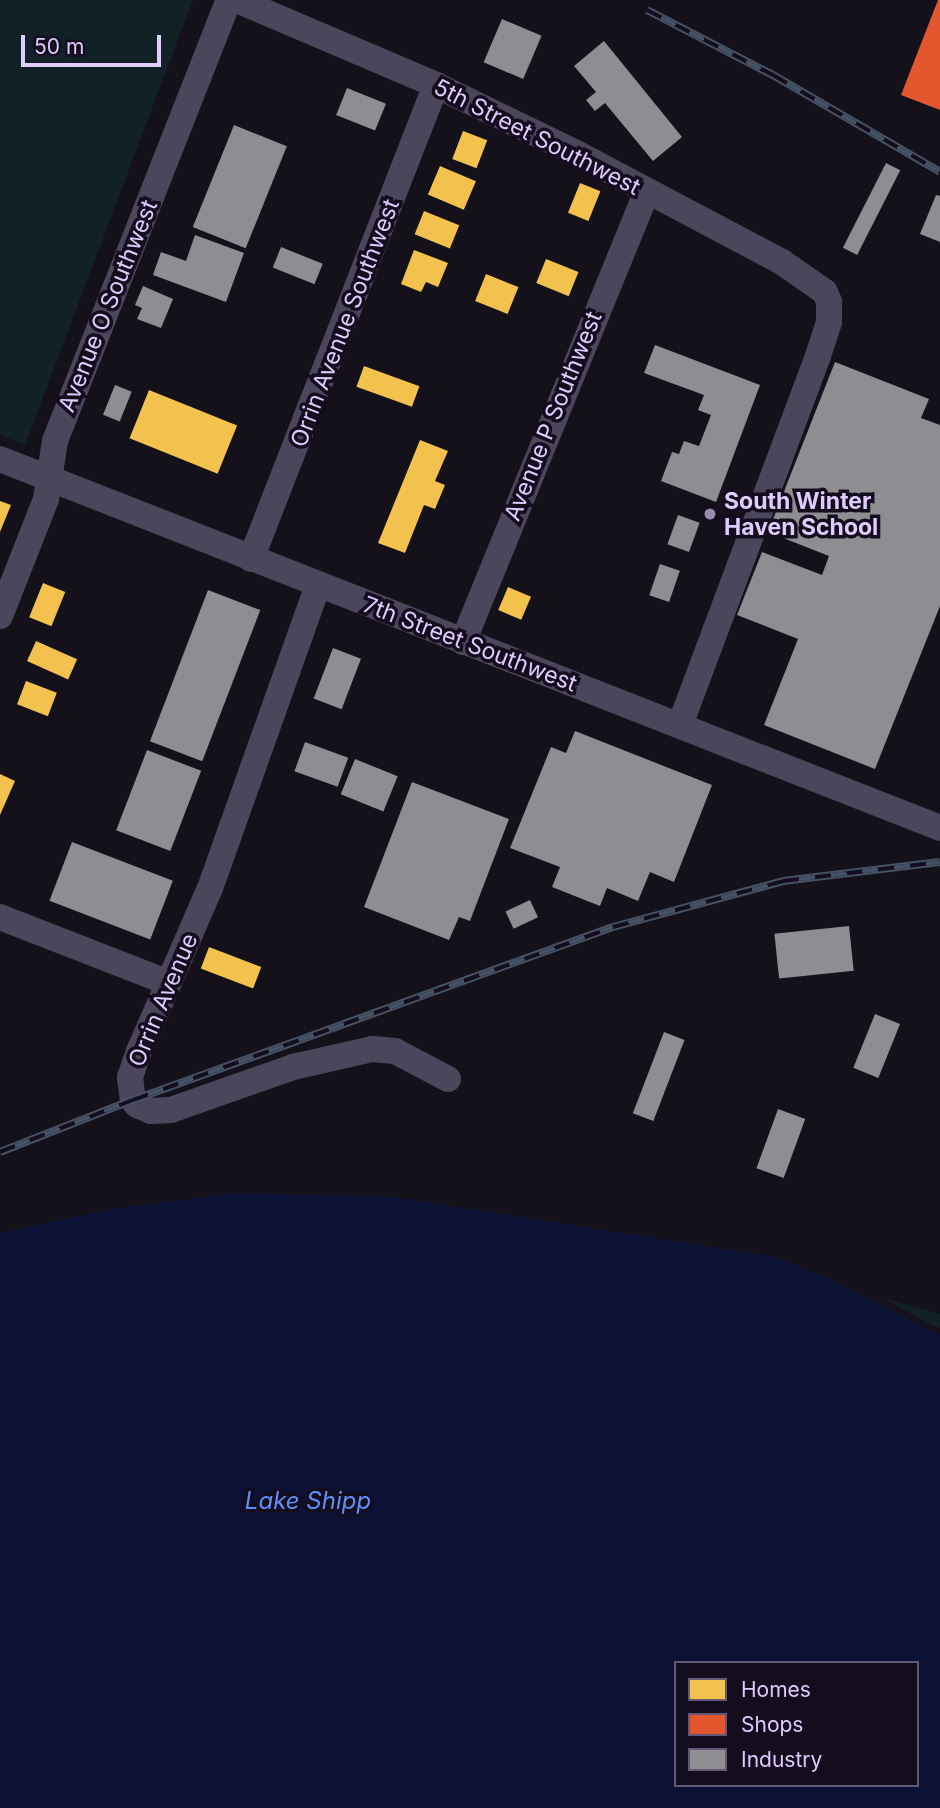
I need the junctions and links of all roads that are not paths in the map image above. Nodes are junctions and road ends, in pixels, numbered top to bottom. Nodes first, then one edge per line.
1 (229, 0) edge
2 (237, 0) edge
3 (436, 85) junction
4 (647, 192) junction
5 (0, 459) edge
6 (47, 478) junction
7 (251, 559) junction
8 (318, 585) junction
9 (0, 616) edge
10 (463, 642) junction
11 (680, 725) junction
12 (940, 828) edge
13 (0, 916) edge
14 (169, 983) junction
15 (448, 1079) dead end

1 - 6 street, Avenue O Southwest
2 - 3 street, 5th Street Southwest
3 - 4 street, 5th Street Southwest
3 - 7 street, Orrin Avenue Southwest
4 - 10 street, Avenue P Southwest
4 - 11 street, 5th Street Southwest
5 - 6 street, 7th Street Southwest
6 - 7 street, 7th Street Southwest
6 - 9 street, Avenue O Southwest
7 - 8 street, 7th Street Southwest
8 - 10 street, 7th Street Southwest
8 - 14 street, Orrin Avenue
10 - 11 street, 7th Street Southwest
11 - 12 street, 7th Street Southwest
13 - 14 street
14 - 15 street, Orrin Avenue

